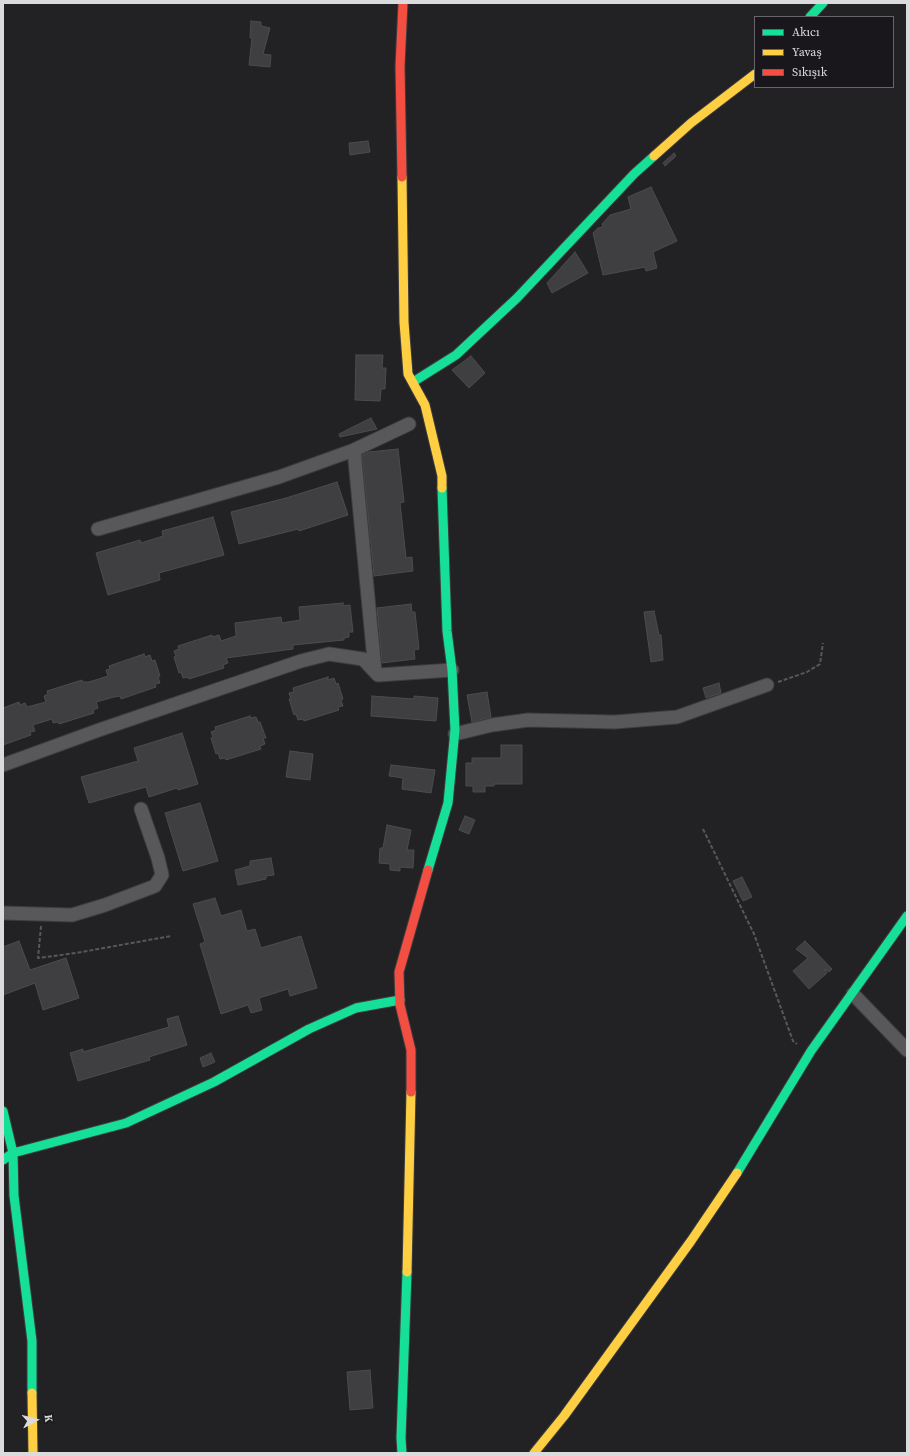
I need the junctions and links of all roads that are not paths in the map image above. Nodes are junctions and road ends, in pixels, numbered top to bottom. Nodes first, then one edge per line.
1 (403, 3) edge
2 (823, 3) edge
3 (811, 16) edge
4 (754, 75) edge
5 (413, 382) junction
6 (409, 424) dead end
7 (354, 450) junction
8 (98, 529) dead end
9 (452, 670) junction
10 (375, 671) junction
11 (767, 685) road end
12 (455, 734) junction
13 (3, 765) edge
14 (141, 809) dead end
15 (3, 913) edge
16 (907, 916) edge
17 (853, 994) junction
18 (400, 1000) junction
19 (907, 1050) edge
20 (3, 1111) edge
21 (13, 1152) junction
22 (3, 1160) edge
23 (33, 1453) edge
24 (402, 1453) edge
25 (534, 1453) edge

1 - 5 street
2 - 3 street
4 - 5 street
5 - 9 street
6 - 7 street
7 - 8 street
7 - 10 street
9 - 10 street
9 - 12 street
10 - 13 street
11 - 12 street
12 - 18 street
14 - 15 street
16 - 17 street
17 - 19 street
17 - 25 street
18 - 21 street
18 - 24 street
20 - 21 street
21 - 22 street
21 - 23 street

